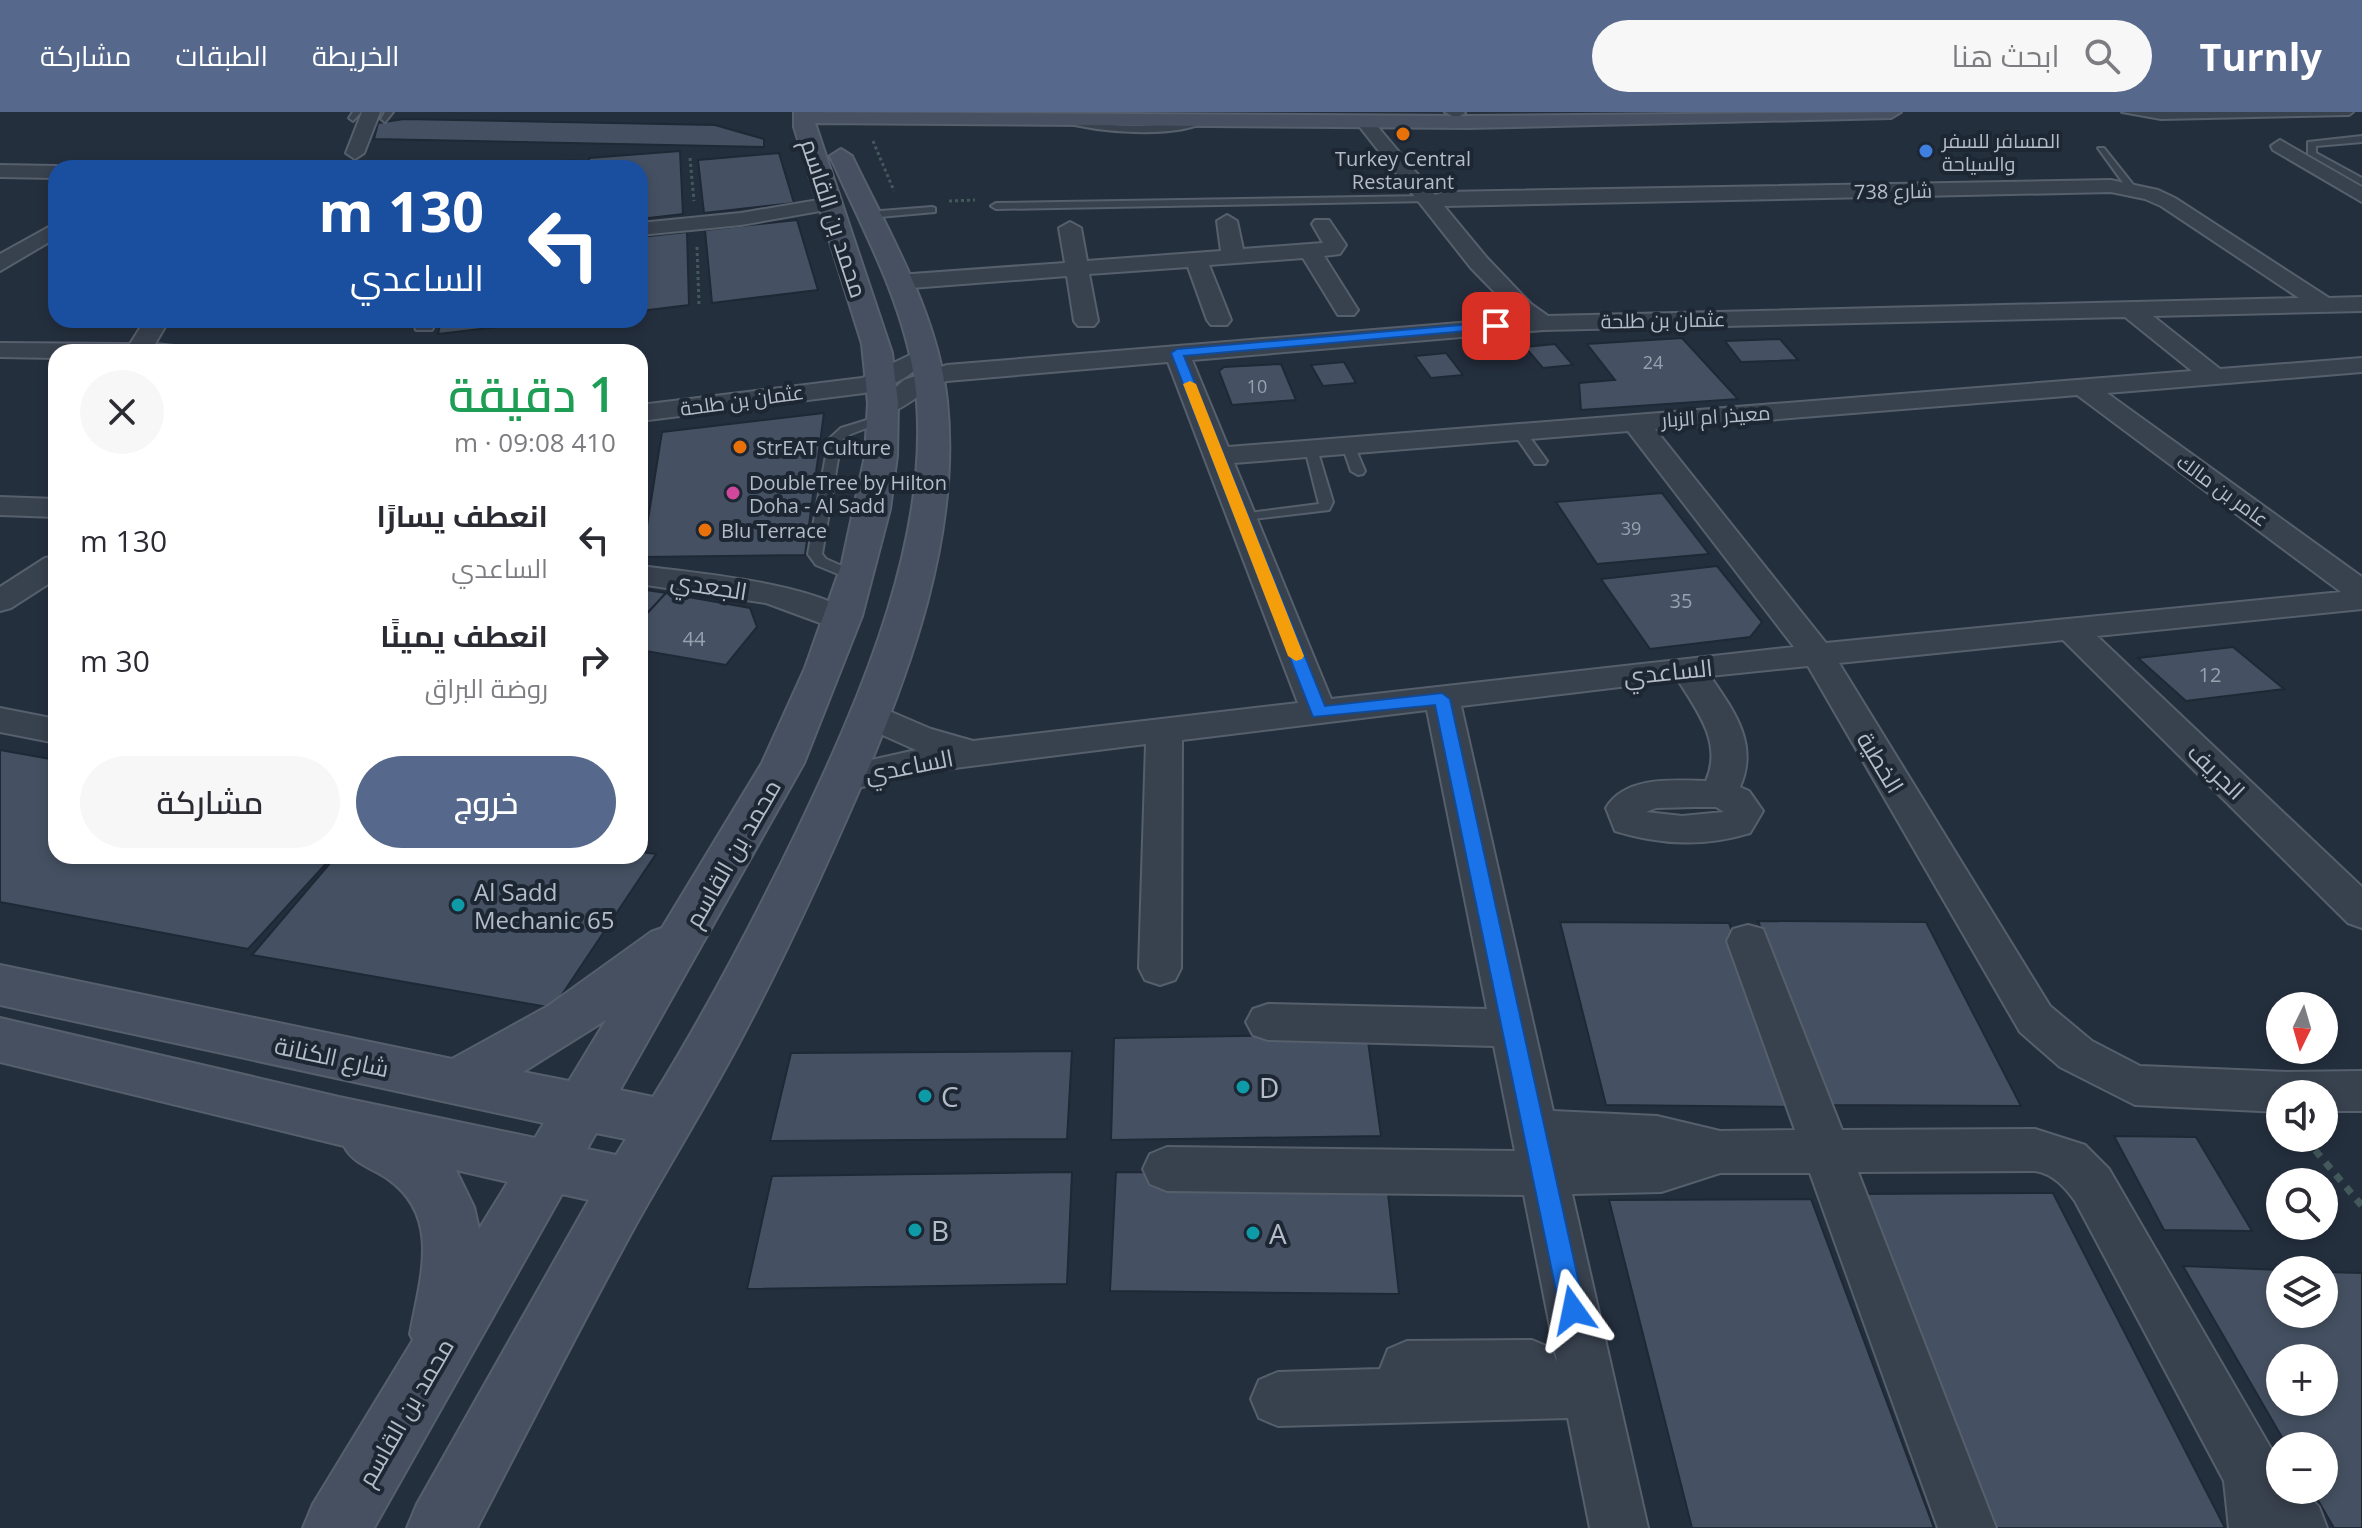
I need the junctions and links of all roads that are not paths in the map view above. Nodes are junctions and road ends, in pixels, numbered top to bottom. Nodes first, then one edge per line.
1 (909, 112) edge
2 (1415, 112) edge
3 (1455, 112) edge
4 (1891, 112) edge
5 (2126, 112) edge
6 (2349, 112) edge
7 (1502, 114) edge
8 (378, 115) edge
9 (816, 115) edge
10 (880, 115) edge
11 (1641, 118) junction
12 (1372, 121) junction
13 (2362, 139) edge
14 (2280, 146) dead end
15 (2101, 150) dead end
16 (355, 153) dead end
17 (847, 169) junction
18 (48, 172) edge
19 (4, 174) edge
20 (2362, 182) edge
21 (2132, 189) junction
22 (2362, 196) edge
23 (1431, 202) junction
24 (996, 206) dead end
25 (833, 209) junction
26 (932, 212) dead end
27 (869, 216) junction
28 (1227, 221) dead end
29 (1322, 224) dead end
30 (648, 228) edge
31 (1070, 228) dead end
32 (48, 234) edge
33 (1310, 251) junction
34 (1233, 257) junction
35 (1196, 259) junction
36 (1479, 263) junction
37 (0, 264) edge
38 (1075, 269) junction
39 (898, 282) junction
40 (2362, 304) edge
41 (2324, 305) junction
42 (2129, 308) junction
43 (1346, 310) dead end
44 (1219, 320) dead end
45 (1086, 321) dead end
46 (1543, 323) junction
47 (1496, 326) junction
48 (0, 350) edge
49 (48, 351) edge
50 (1177, 353) junction
51 (2362, 365) edge
52 (2324, 368) junction
53 (927, 375) junction
54 (2215, 377) junction
55 (2084, 388) junction
56 (2362, 391) edge
57 (883, 393) junction
58 (648, 412) edge
59 (1635, 422) junction
60 (1518, 431) junction
61 (1348, 445) junction
62 (1311, 449) junction
63 (1218, 456) junction
64 (1540, 461) dead end
65 (1358, 471) dead end
66 (0, 506) edge
67 (48, 508) edge
68 (1242, 518) junction
69 (48, 570) edge
70 (648, 576) edge
71 (854, 579) junction
72 (2362, 592) edge
73 (779, 596) junction
74 (2362, 599) edge
75 (0, 601) edge
76 (842, 621) junction
77 (2071, 629) junction
78 (1818, 655) junction
79 (1687, 668) junction
80 (1442, 699) junction
81 (1319, 713) junction
82 (870, 716) junction
83 (0, 720) edge
84 (48, 729) edge
85 (1164, 730) junction
86 (975, 753) junction
87 (844, 778) junction
88 (1718, 794) dead end
89 (2362, 912) edge
90 (691, 925) junction
91 (1748, 941) dead end
92 (1160, 968) dead end
93 (0, 985) edge
94 (1268, 1022) dead end
95 (1512, 1028) junction
96 (0, 1040) edge
97 (455, 1082) junction
98 (2362, 1091) edge
99 (583, 1106) junction
100 (339, 1121) junction
101 (666, 1123) junction
102 (1538, 1151) junction
103 (1827, 1152) junction
104 (548, 1167) junction
105 (1167, 1169) dead end
106 (630, 1183) junction
107 (438, 1356) junction
108 (1407, 1368) dead end
109 (1588, 1378) junction
110 (1278, 1399) dead end
111 (2255, 1502) edge
112 (337, 1528) edge
113 (441, 1528) edge
114 (1619, 1528) edge
115 (1967, 1528) edge
116 (2298, 1528) edge

1 - 2 street
1 - 10 street
2 - 3 street
3 - 7 street
4 - 11 street
5 - 6 lane
7 - 11 street
7 - 12 street
8 - 16 street
9 - 10 street
9 - 17 street, محمد بن القاسم
9 - 25 street, محمد بن القاسم
10 - 12 street
10 - 17 street
11 - 12 street
12 - 23 street
13 - 20 lane
14 - 22 street
15 - 21 lane
17 - 27 street, محمد بن القاسم
18 - 19 street
21 - 23 street, شارع 738
21 - 41 street, شارع 738
23 - 24 lane
23 - 36 street
25 - 30 street
25 - 57 street, محمد بن القاسم
26 - 27 lane
27 - 39 street, محمد بن القاسم
28 - 34 street
29 - 33 street
31 - 38 street
32 - 37 street
33 - 34 street
33 - 43 street
34 - 35 street
35 - 38 street
35 - 44 street
36 - 46 street
36 - 47 street
38 - 39 street
38 - 45 street
39 - 53 street, محمد بن القاسم
40 - 41 street, عثمان بن طلحة
41 - 42 street, عثمان بن طلحة
42 - 46 street, عثمان بن طلحة
42 - 54 street
46 - 47 street, عثمان بن طلحة
47 - 50 street, عثمان بن طلحة
48 - 49 street
50 - 53 street, عثمان بن طلحة
50 - 63 street
51 - 52 street, معيذر ام الزبار
52 - 54 street, معيذر ام الزبار
52 - 56 street
53 - 57 street, عثمان بن طلحة
53 - 82 street, محمد بن القاسم
54 - 55 street, معيذر ام الزبار
55 - 59 street, معيذر ام الزبار
55 - 72 street, عامر بن مالك
57 - 58 street, عثمان بن طلحة
57 - 71 street, محمد بن القاسم
57 - 71 lane
59 - 60 street, معيذر ام الزبار
59 - 78 street, الخطية
60 - 61 street, معيذر ام الزبار
60 - 64 lane
61 - 62 street, معيذر ام الزبار
61 - 65 lane
62 - 63 street, معيذر ام الزبار
62 - 68 lane
63 - 68 street
66 - 67 street
68 - 81 street
69 - 75 street
70 - 73 street, الجعدي
71 - 73 street, الجعدي
71 - 76 street, محمد بن القاسم
73 - 76 street, الجعدي
74 - 77 street, الساعدي
76 - 90 street, محمد بن القاسم
77 - 78 street, الساعدي
77 - 89 street, الجريف
78 - 79 street, الساعدي
78 - 98 street, الخطية
79 - 80 street, الساعدي
79 - 88 street
80 - 81 street, الساعدي
80 - 95 street
81 - 85 street, الساعدي
82 - 86 street, الساعدي
82 - 87 street, محمد بن القاسم
83 - 84 street
85 - 86 street, الساعدي
85 - 92 street
86 - 87 street, الساعدي
87 - 101 street, محمد بن القاسم
90 - 97 street
90 - 99 street, محمد بن القاسم
91 - 103 street
93 - 97 street, شارع الكنانة
94 - 95 street
95 - 102 street
96 - 100 street
97 - 99 street, شارع الكنانة
99 - 101 street, شارع الكنانة
99 - 104 street, محمد بن القاسم
100 - 104 street
100 - 107 street
101 - 106 street, محمد بن القاسم
102 - 103 street
102 - 105 street
102 - 109 street
103 - 111 street
103 - 115 street
104 - 106 street
104 - 107 street, محمد بن القاسم
106 - 113 street, محمد بن القاسم
107 - 112 street, محمد بن القاسم
108 - 109 street
109 - 110 street
109 - 114 street
111 - 116 street

